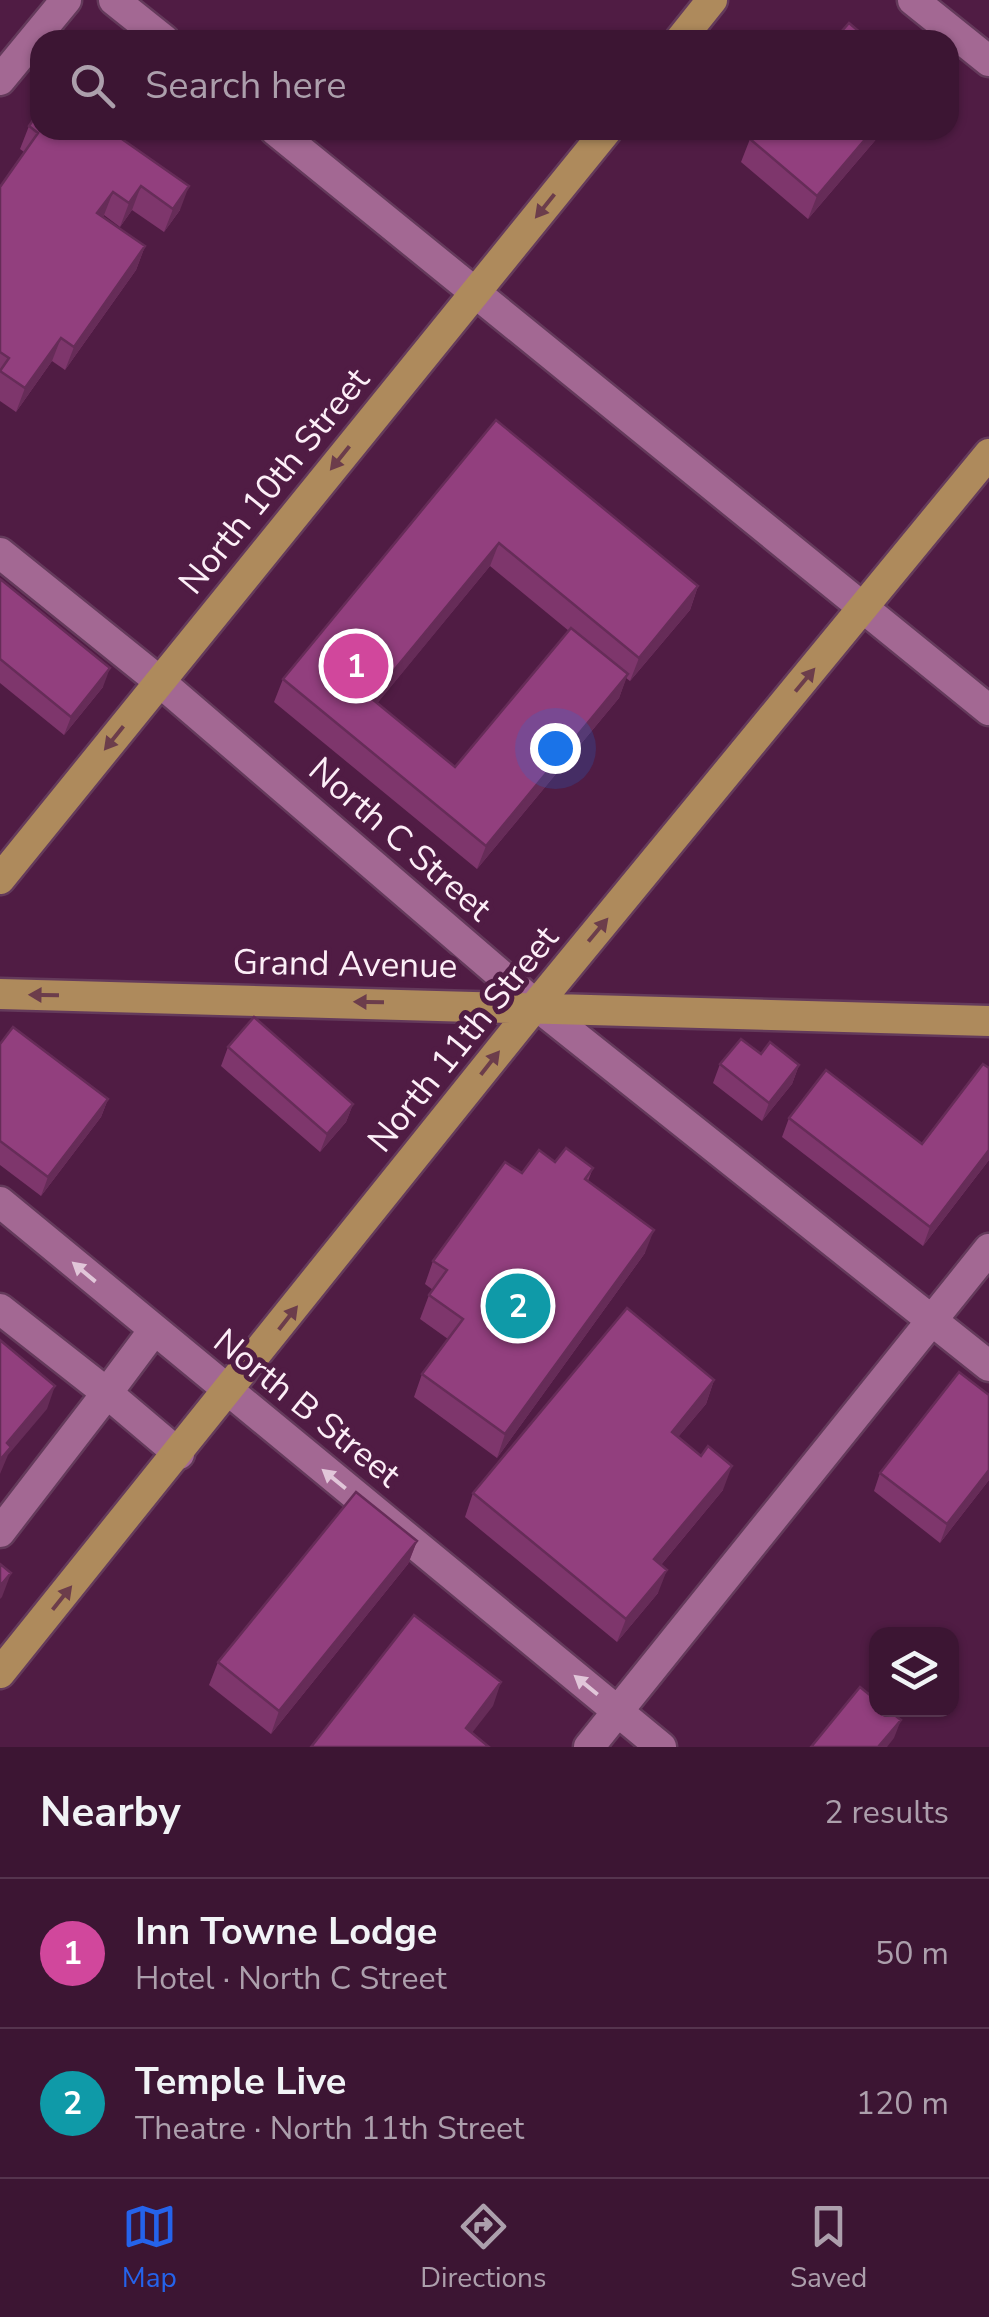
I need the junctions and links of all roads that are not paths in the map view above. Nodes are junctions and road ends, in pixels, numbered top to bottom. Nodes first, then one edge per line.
1 (66, 0) edge
2 (114, 0) edge
3 (712, 0) edge
4 (914, 0) edge
5 (41, 30) edge
6 (152, 30) edge
7 (688, 30) edge
8 (950, 30) edge
9 (959, 37) edge
10 (30, 44) edge
11 (989, 62) edge
12 (0, 80) edge
13 (287, 140) edge
14 (598, 140) edge
15 (475, 292) junction
16 (989, 454) edge
17 (0, 553) edge
18 (864, 609) junction
19 (160, 681) junction
20 (989, 710) edge
21 (0, 879) edge
22 (0, 994) edge
23 (536, 1006) junction
24 (989, 1020) edge
25 (0, 1202) edge
26 (989, 1248) edge
27 (0, 1309) edge
28 (933, 1320) junction
29 (154, 1330) junction
30 (989, 1366) edge
31 (107, 1393) junction
32 (229, 1393) junction
33 (179, 1454) junction
34 (0, 1532) edge
35 (0, 1674) edge
36 (618, 1712) junction
37 (590, 1747) edge
38 (661, 1747) edge

1 - 5 street
2 - 6 street
3 - 7 main road
4 - 8 street
9 - 11 street
10 - 12 street
13 - 15 street
14 -> 15 main road, North 10th Street
15 - 18 street
15 -> 19 main road, North 10th Street
16 - 18 main road, North 11th Street
17 - 19 street, North C Street
18 - 20 street
23 -> 18 main road, North 11th Street
19 -> 21 main road, North 10th Street
19 - 23 street, North C Street
23 -> 22 main road, Grand Avenue
23 - 24 main road, Grand Avenue
23 - 28 street, North C Street
32 -> 23 main road, North 11th Street
29 -> 25 street, North B Street
26 - 28 street
27 - 31 street
28 - 30 street, North C Street
28 - 36 street
29 - 31 street
29 - 32 street, North B Street
31 - 33 street
31 - 34 street
32 - 33 main road, North 11th Street
36 -> 32 street, North B Street
35 -> 33 main road, North 11th Street
36 - 37 street
36 - 38 street, North B Street

